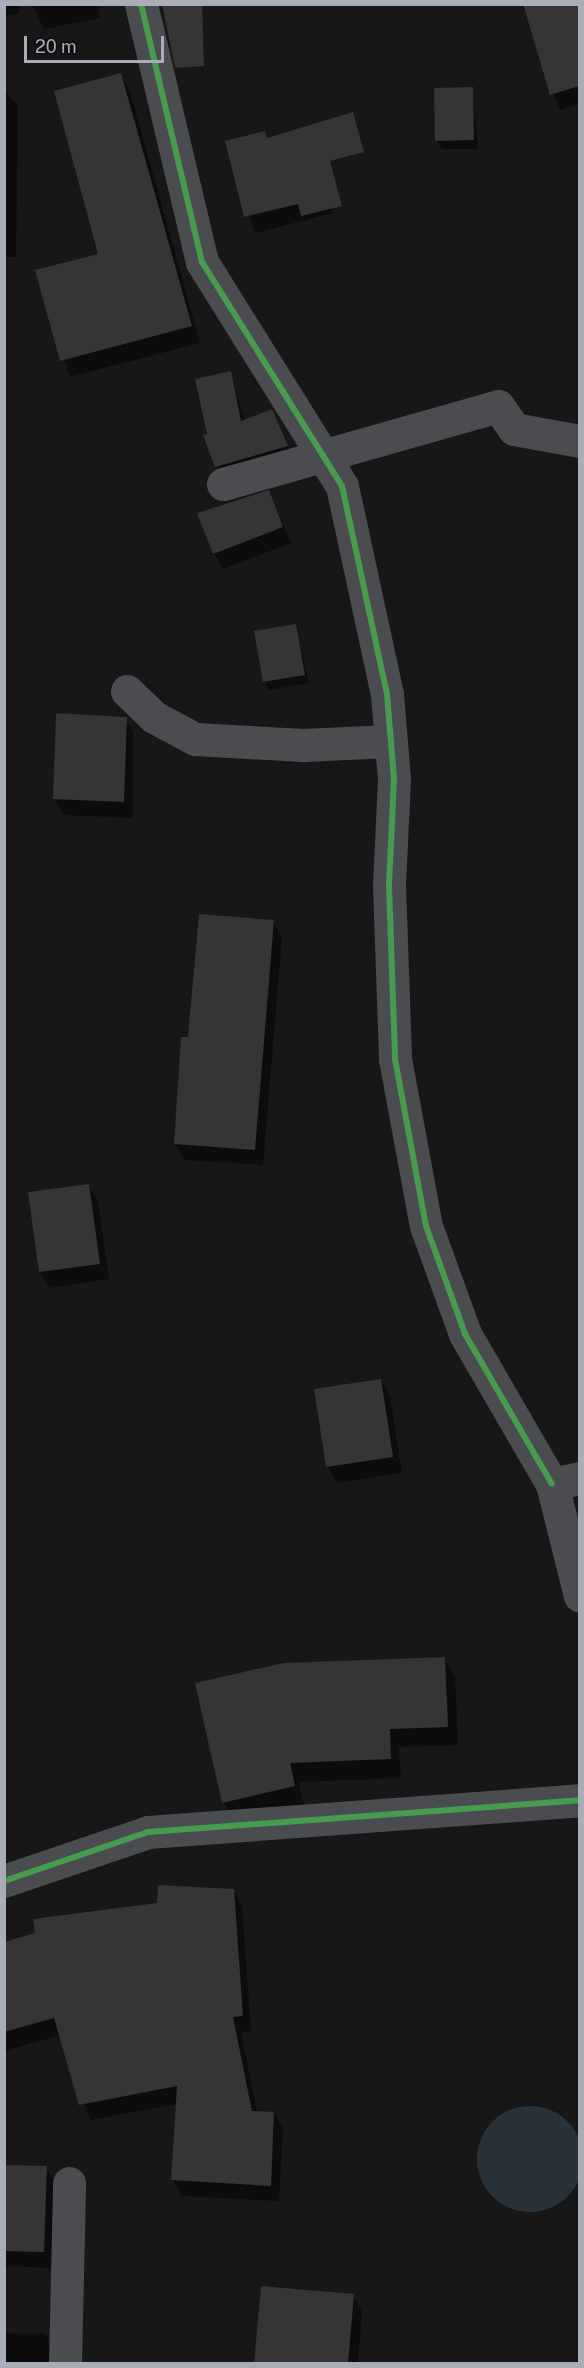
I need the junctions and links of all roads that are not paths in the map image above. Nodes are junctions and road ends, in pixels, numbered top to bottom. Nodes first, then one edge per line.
1 (141, 4) edge
2 (579, 441) edge
3 (326, 455) junction
4 (223, 484) dead end
5 (127, 691) dead end
6 (390, 741) junction
7 (566, 1481) edge
8 (579, 1596) edge
9 (579, 1800) edge
10 (4, 1881) edge
11 (69, 2183) dead end
12 (65, 2364) edge

1 - 3 street
2 - 3 street
3 - 4 street
3 - 6 street
5 - 6 street
6 - 7 street
7 - 8 street
9 - 10 street
11 - 12 street

